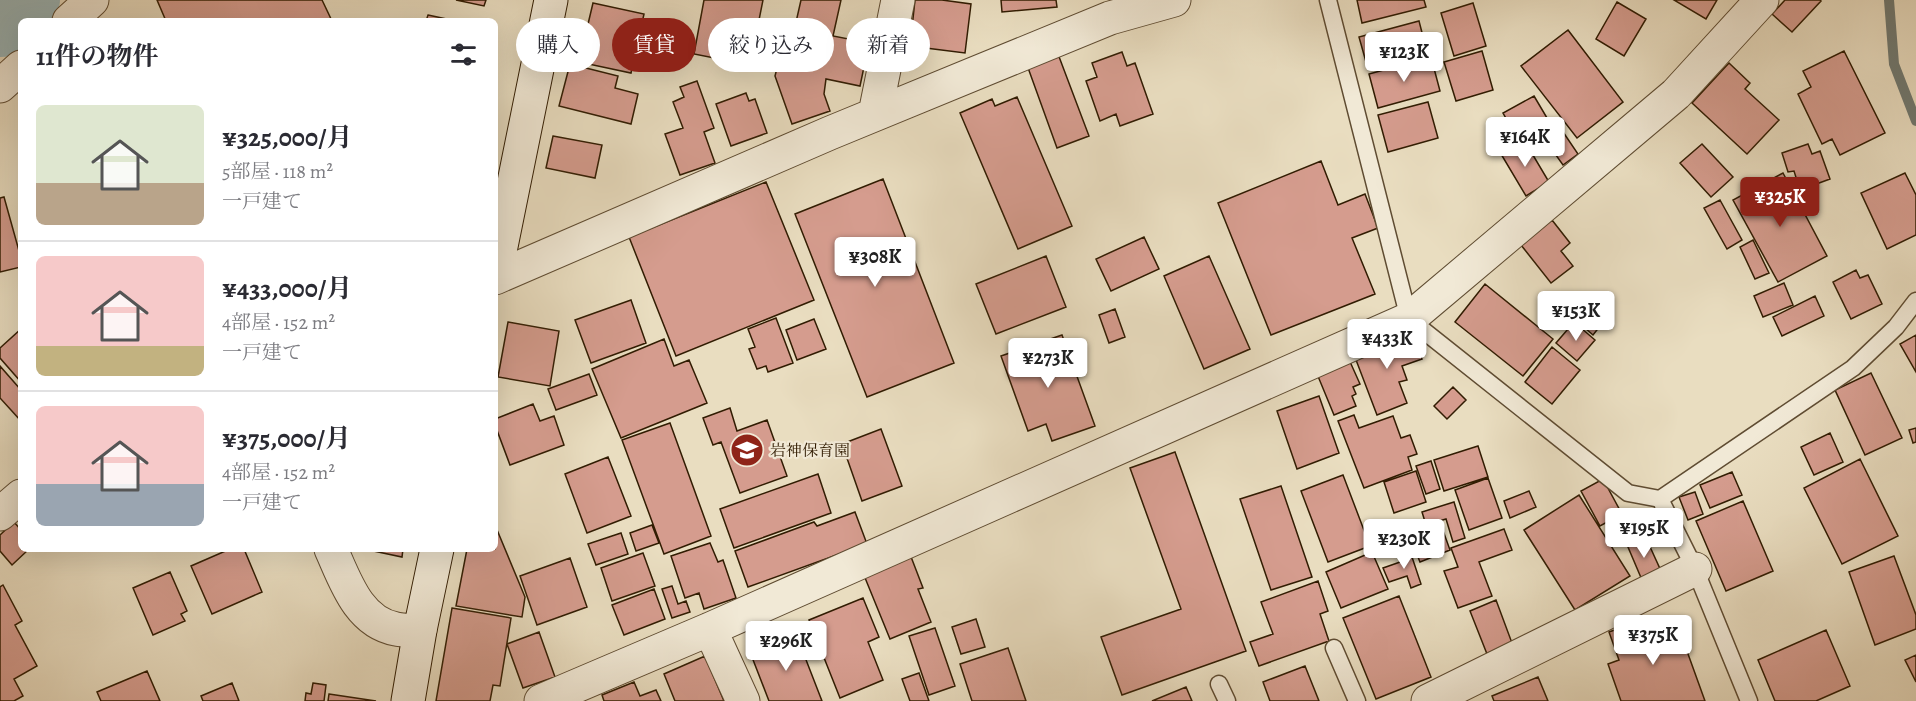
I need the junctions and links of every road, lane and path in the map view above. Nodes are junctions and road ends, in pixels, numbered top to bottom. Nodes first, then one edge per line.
1 (92, 0) edge
2 (99, 0) edge
3 (551, 0) edge
4 (898, 0) edge
5 (1174, 0) edge
6 (1328, 0) edge
7 (1762, 0) edge
8 (72, 18) edge
9 (106, 18) edge
10 (18, 69) edge
11 (0, 86) edge
12 (875, 114) junction
13 (498, 262) edge
14 (498, 276) edge
15 (1916, 301) edge
16 (1409, 319) junction
17 (18, 499) edge
18 (1660, 499) junction
19 (0, 514) edge
20 (332, 552) edge
21 (436, 552) edge
22 (1695, 569) junction
23 (710, 629) junction
24 (420, 630) junction
25 (1334, 648) dead end
26 (1219, 684) dead end
27 (408, 701) edge
28 (541, 701) edge
29 (743, 701) edge
30 (1227, 701) edge
31 (1357, 701) edge
32 (1428, 701) edge
33 (1749, 701) edge

1 - 8 street
2 - 9 street
3 - 13 street
4 - 12 street
5 - 12 street
6 - 16 lane
7 - 16 street
10 - 11 street
12 - 14 street
15 - 18 lane
16 - 18 lane
16 - 23 street
17 - 19 street
18 - 22 lane
20 - 24 street
21 - 24 street
22 - 32 street
22 - 33 lane
23 - 28 street
23 - 29 street
24 - 27 street
25 - 31 lane
26 - 30 lane

